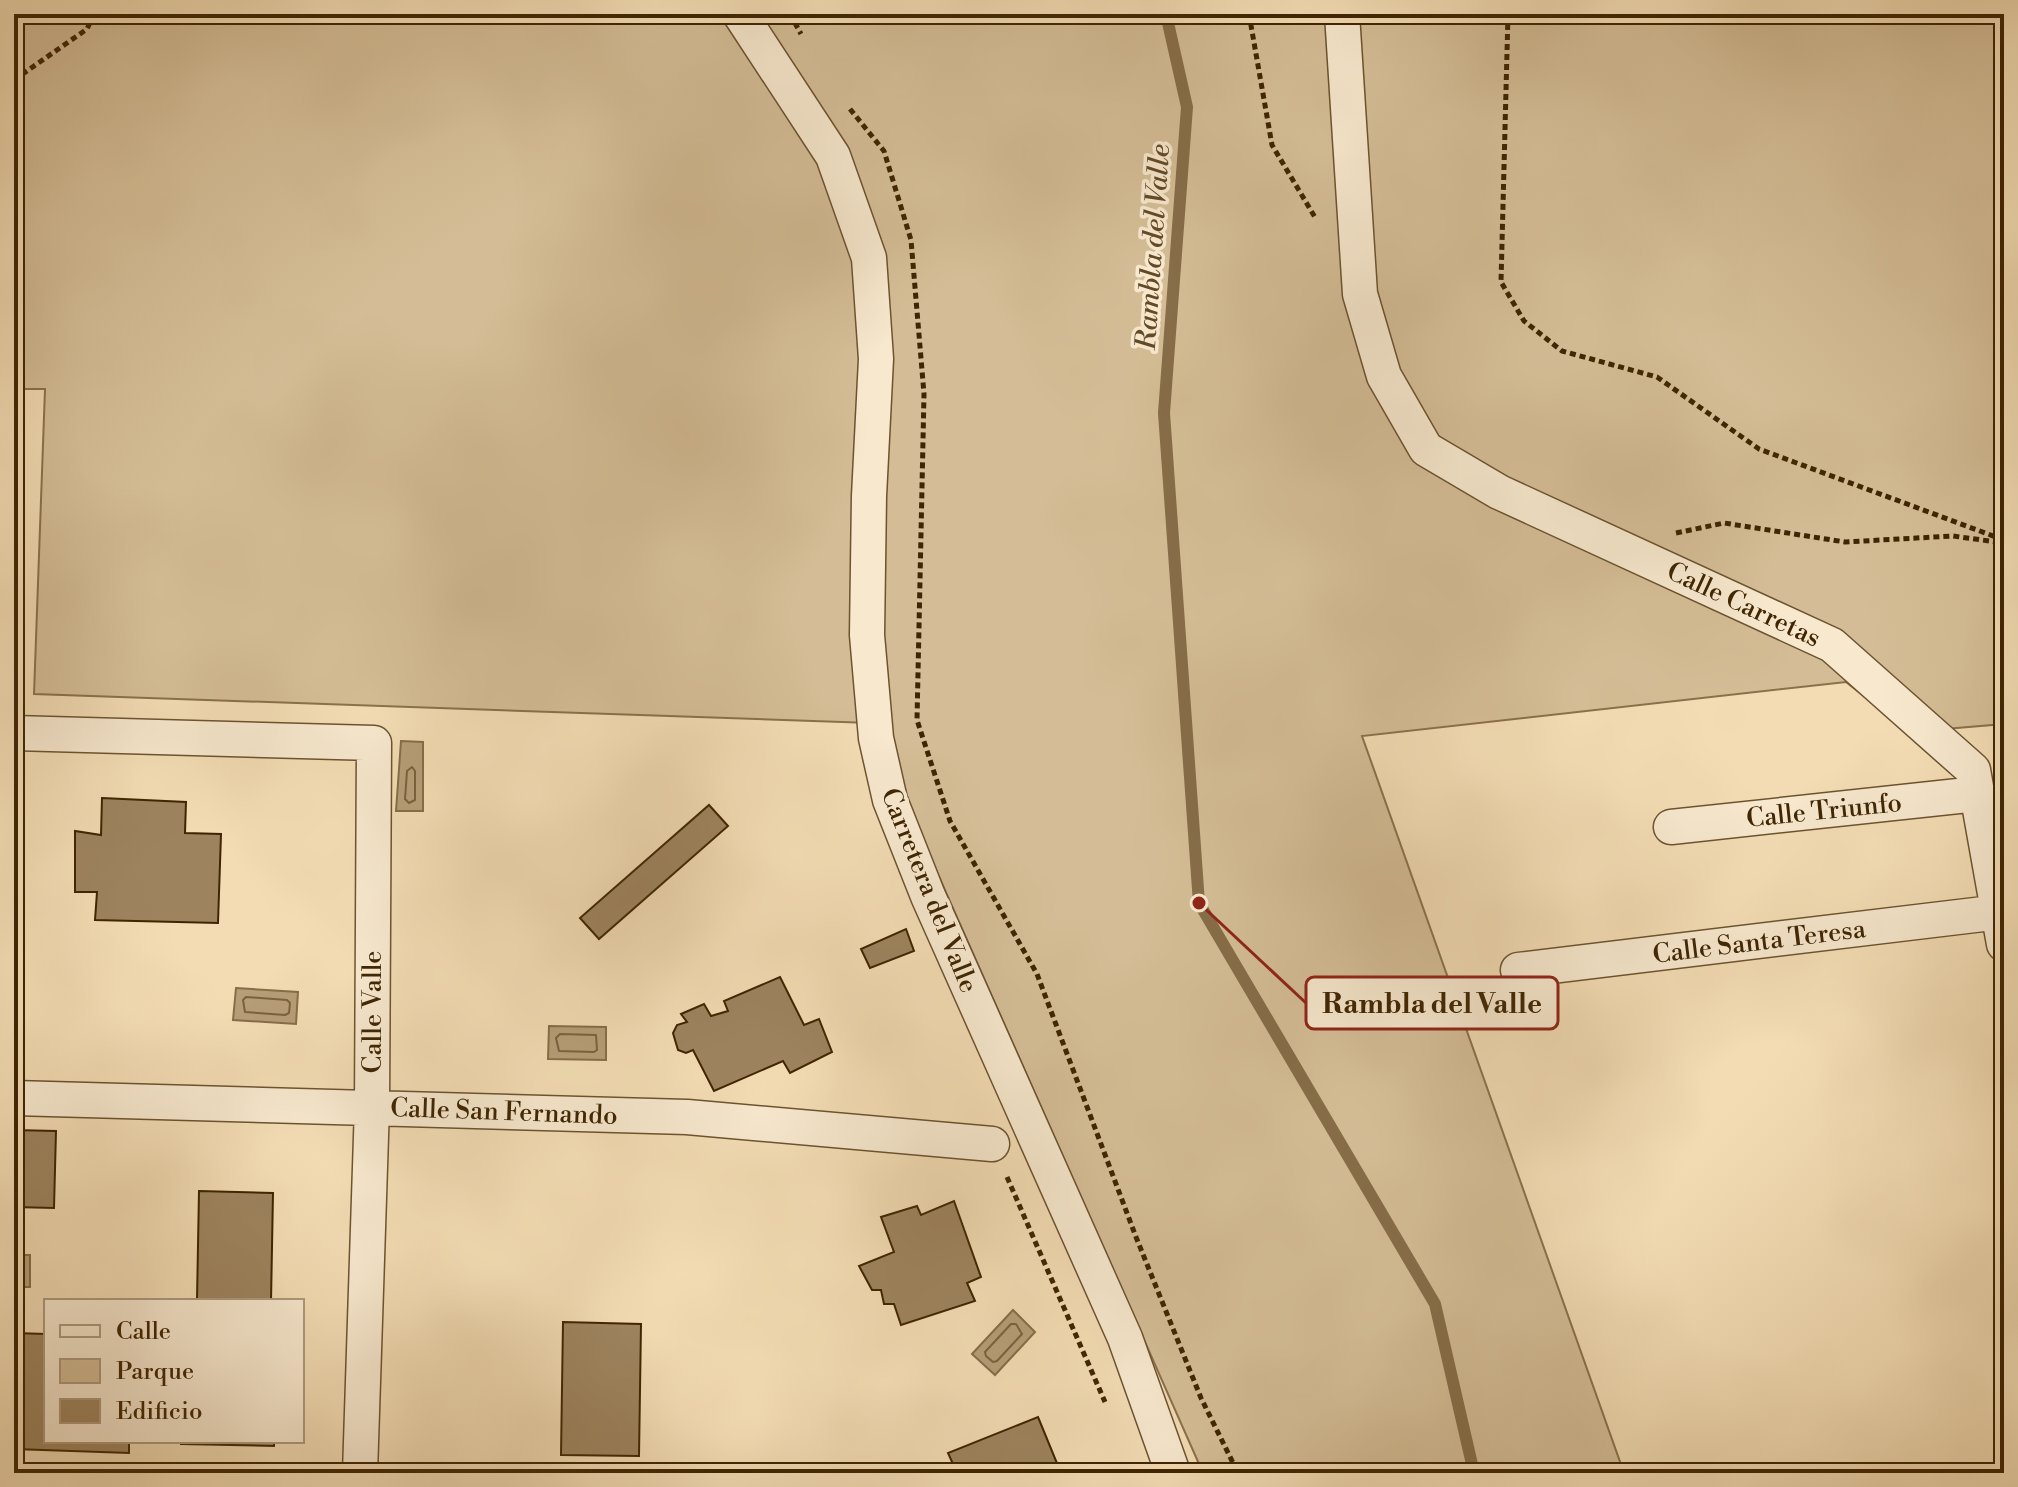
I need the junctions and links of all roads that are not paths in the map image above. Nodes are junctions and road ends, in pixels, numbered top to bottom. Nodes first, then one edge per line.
1 (740, 14) edge
2 (1342, 14) edge
3 (14, 733) edge
4 (1977, 794) junction
5 (1671, 827) dead end
6 (2002, 928) edge
7 (1518, 970) dead end
8 (14, 1098) edge
9 (372, 1106) junction
10 (992, 1144) road end
11 (360, 1473) edge
12 (1173, 1473) edge

1 - 12 street, Carretera del Valle
2 - 4 street, Calle Carretas
3 - 9 street, Calle Valle
4 - 5 street, Calle Triunfo
4 - 6 street, Calle Carretas
6 - 7 street, Calle Santa Teresa
8 - 9 street, Calle San Fernando
9 - 10 street, Calle San Fernando
9 - 11 street, Calle Valle

